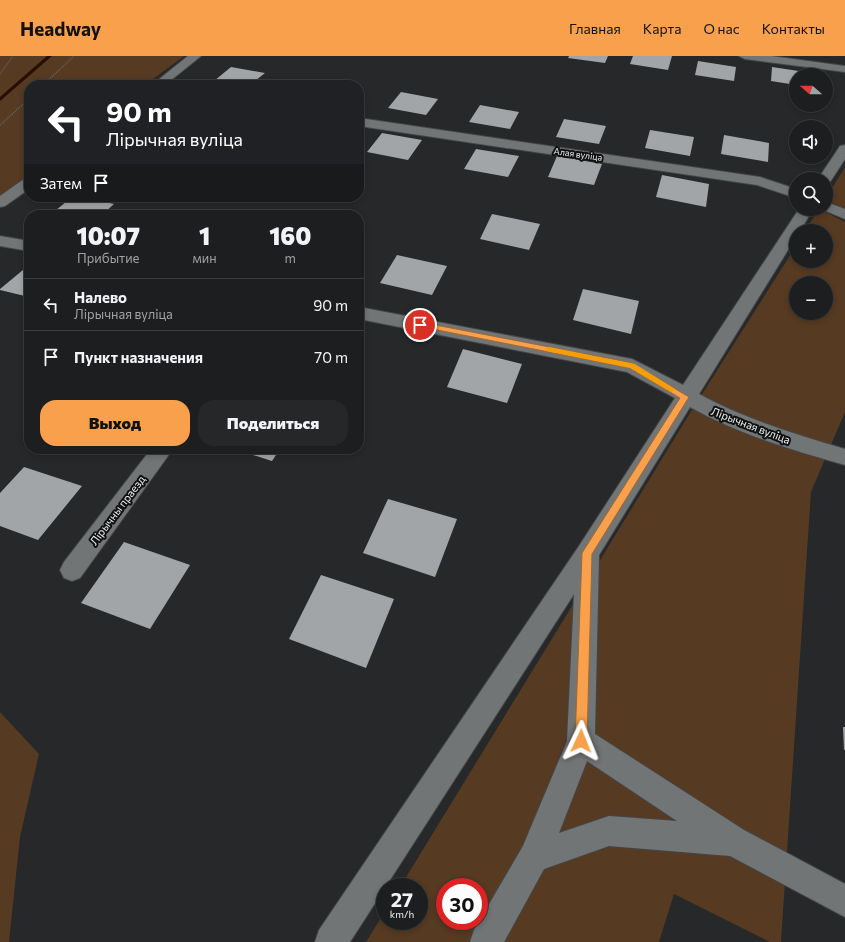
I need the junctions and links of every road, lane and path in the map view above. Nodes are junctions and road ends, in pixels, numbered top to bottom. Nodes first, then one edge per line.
1 (13, 56) edge
2 (74, 56) edge
3 (195, 56) edge
4 (745, 56) edge
5 (845, 69) edge
6 (0, 74) edge
7 (49, 80) edge
8 (164, 80) edge
9 (24, 103) edge
10 (364, 123) edge
11 (0, 125) edge
12 (845, 149) edge
13 (830, 172) edge
14 (24, 186) edge
15 (789, 191) edge
16 (0, 203) edge
17 (833, 209) edge
18 (845, 214) edge
19 (801, 216) edge
20 (0, 241) edge
21 (24, 245) edge
22 (364, 314) edge
23 (685, 397) junction
24 (159, 454) edge
25 (845, 458) edge
26 (587, 553) junction
27 (72, 570) dead end
28 (581, 741) junction
29 (733, 841) junction
30 (534, 856) junction
31 (845, 902) edge
32 (331, 942) edge
33 (486, 942) edge

1 - 6 path
2 - 7 path
3 - 8 street
4 - 5 street
9 - 11 path
10 - 15 street, Алая вуліца
12 - 13 street
14 - 16 street
17 - 18 street
19 - 23 street
20 - 21 street
22 - 23 street, Лірычная вуліца
23 - 25 street, Лірычная вуліца
23 - 26 street
24 - 27 street, Лірычны праезд
26 - 28 street
26 - 32 street
28 - 29 street
28 - 30 street
29 - 30 street
29 - 31 street
30 - 33 street

